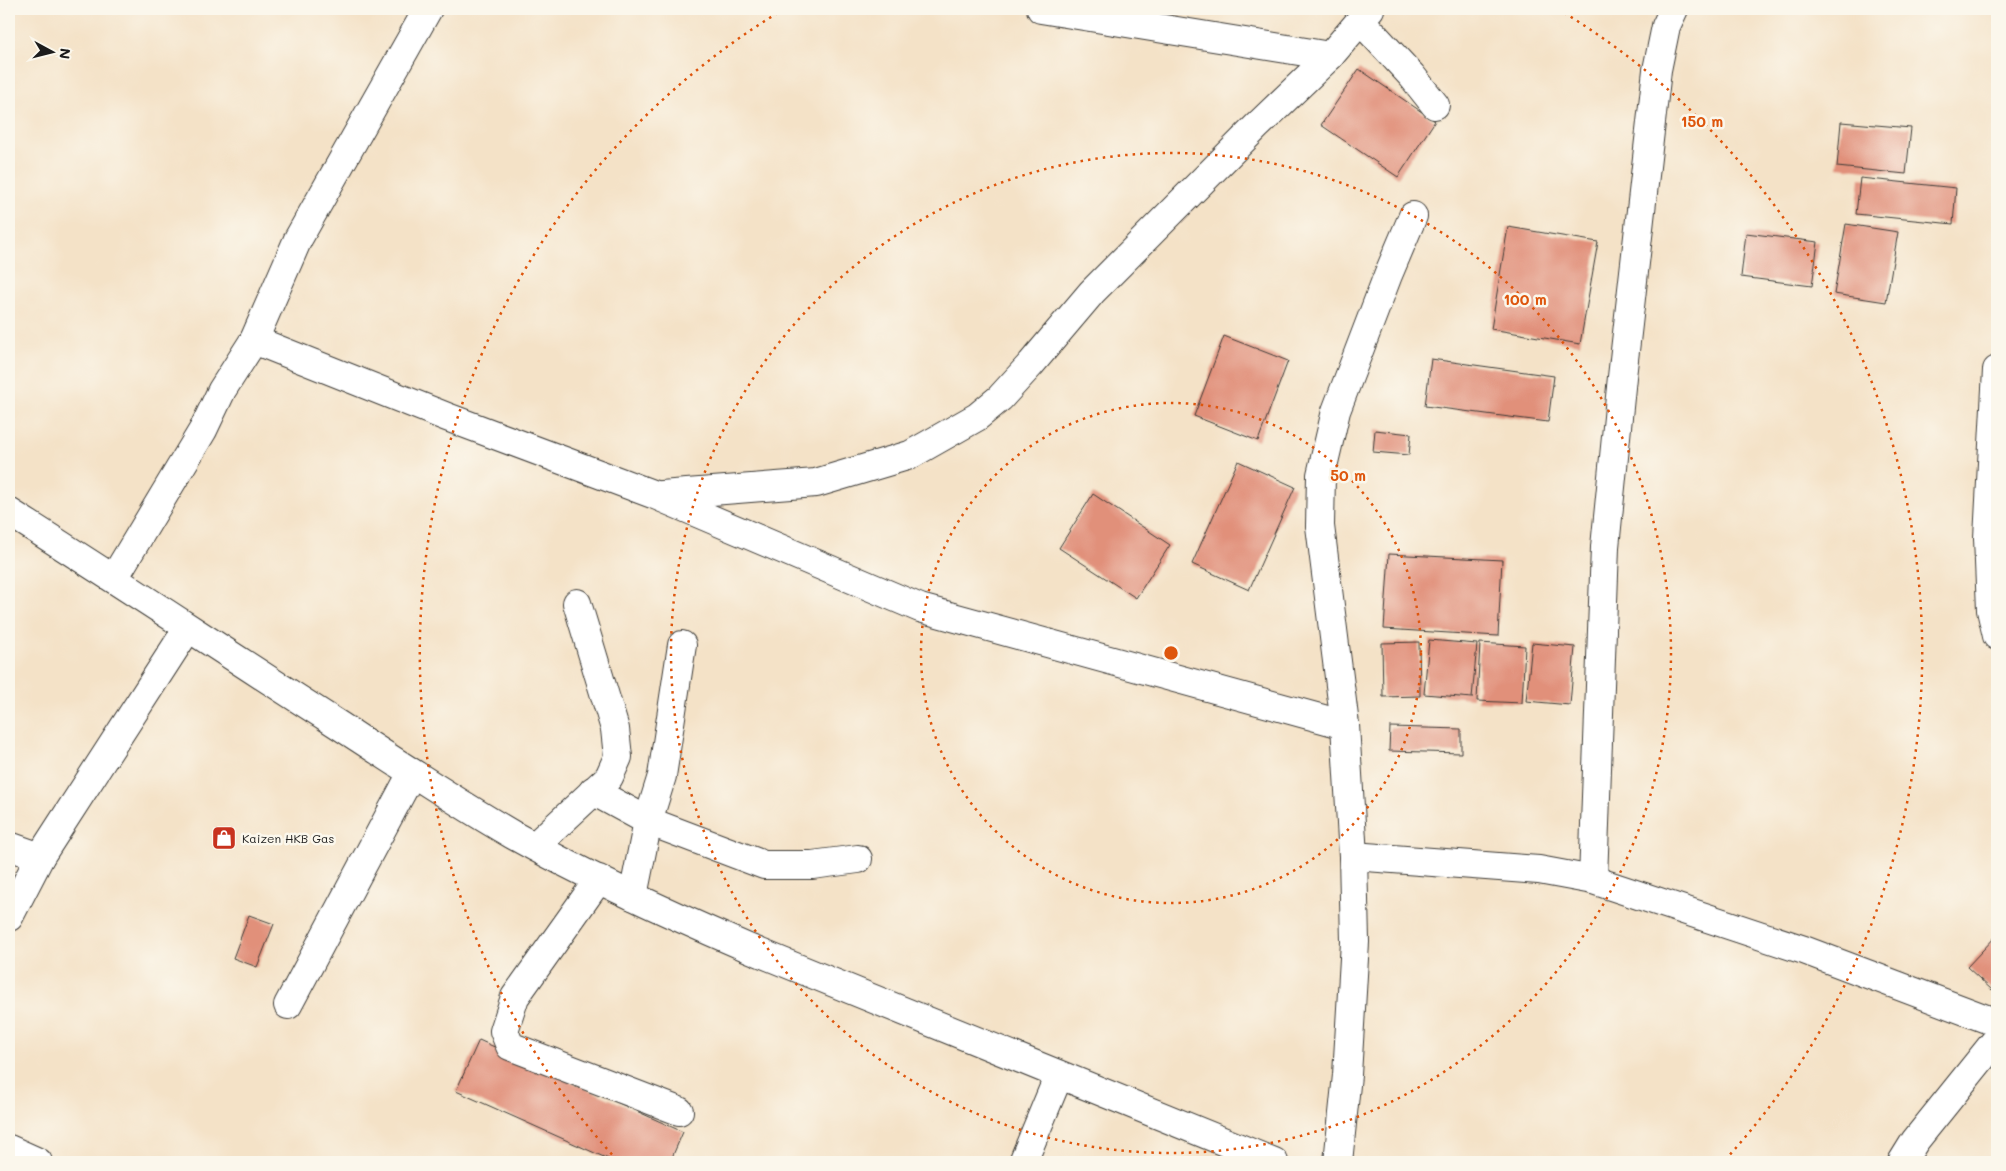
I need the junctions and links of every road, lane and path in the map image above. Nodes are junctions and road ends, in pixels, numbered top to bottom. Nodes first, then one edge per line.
1 (428, 9) edge
2 (1041, 9) edge
3 (1674, 9) edge
4 (1366, 15) edge
5 (1330, 56) junction
6 (1435, 105) dead end
7 (1413, 216) dead end
8 (254, 340) junction
9 (1997, 370) edge
10 (655, 495) junction
11 (9, 512) edge
12 (114, 578) junction
13 (577, 603) dead end
14 (188, 628) junction
15 (1997, 636) edge
16 (682, 645) dead end
17 (1345, 725) junction
18 (412, 772) junction
19 (593, 791) junction
20 (648, 820) junction
21 (9, 846) edge
22 (535, 846) junction
23 (1353, 856) junction
24 (40, 857) junction
25 (858, 859) dead end
26 (600, 879) junction
27 (1593, 880) junction
28 (633, 896) junction
29 (9, 917) edge
30 (288, 1005) dead end
31 (1997, 1023) edge
32 (1997, 1039) edge
33 (1059, 1075) junction
34 (679, 1111) dead end
35 (9, 1149) edge
36 (38, 1162) edge
37 (1023, 1162) edge
38 (1274, 1162) edge
39 (1338, 1162) edge
40 (1902, 1162) edge

1 - 8 street
2 - 5 street
3 - 27 street
4 - 5 street
4 - 6 street
5 - 10 street
7 - 17 street
8 - 10 street
8 - 12 street
9 - 15 street
10 - 17 street
11 - 12 street
12 - 14 street
13 - 19 street
14 - 18 street
14 - 24 street
16 - 20 street
17 - 23 street
18 - 22 street
18 - 30 street
19 - 20 street
19 - 22 street
20 - 25 street
20 - 28 street
21 - 24 street
22 - 26 street
23 - 27 street
23 - 39 street
24 - 29 street
26 - 28 street
26 - 34 street
27 - 31 street
28 - 33 street
32 - 40 street
33 - 37 street
33 - 38 street
35 - 36 street

